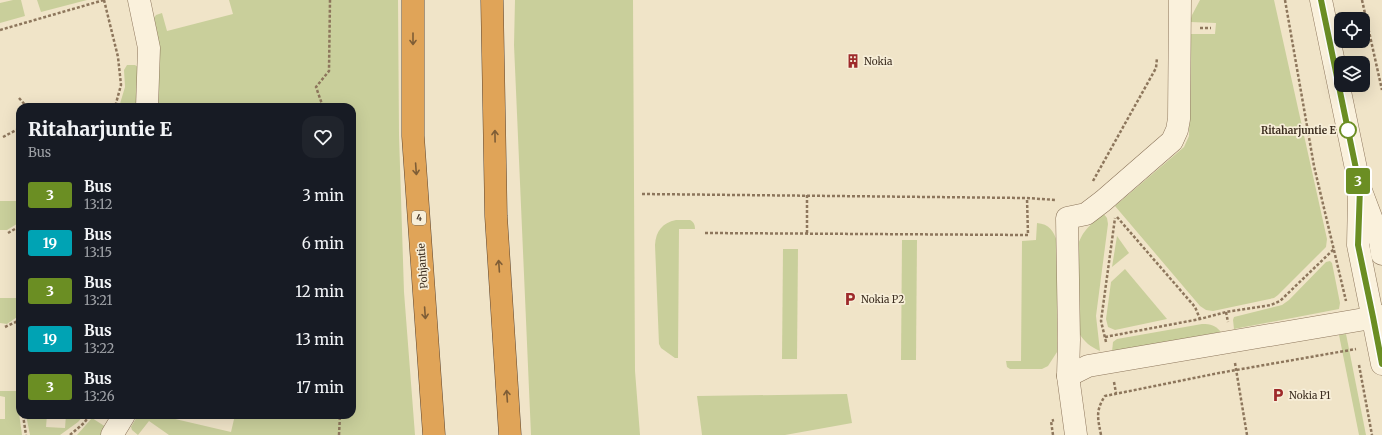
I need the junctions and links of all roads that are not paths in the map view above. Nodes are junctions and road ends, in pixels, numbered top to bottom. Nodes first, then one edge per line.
1 (139, 0) edge
2 (413, 0) edge
3 (492, 0) edge
4 (1321, 0) edge
5 (1183, 5) edge
6 (147, 103) edge
7 (1360, 188) junction
8 (1382, 254) edge
9 (1378, 316) edge
10 (1382, 364) edge
11 (1068, 376) junction
12 (122, 419) edge
13 (112, 435) edge
14 (434, 435) edge
15 (510, 435) edge
16 (1076, 435) edge

1 - 6 street
2 -> 14 highway, Pohjantie / 4
15 -> 3 highway
4 - 7 street
5 - 11 street
7 - 8 street
7 - 9 street
9 - 10 street
9 - 11 street
11 - 16 street
12 - 13 street

